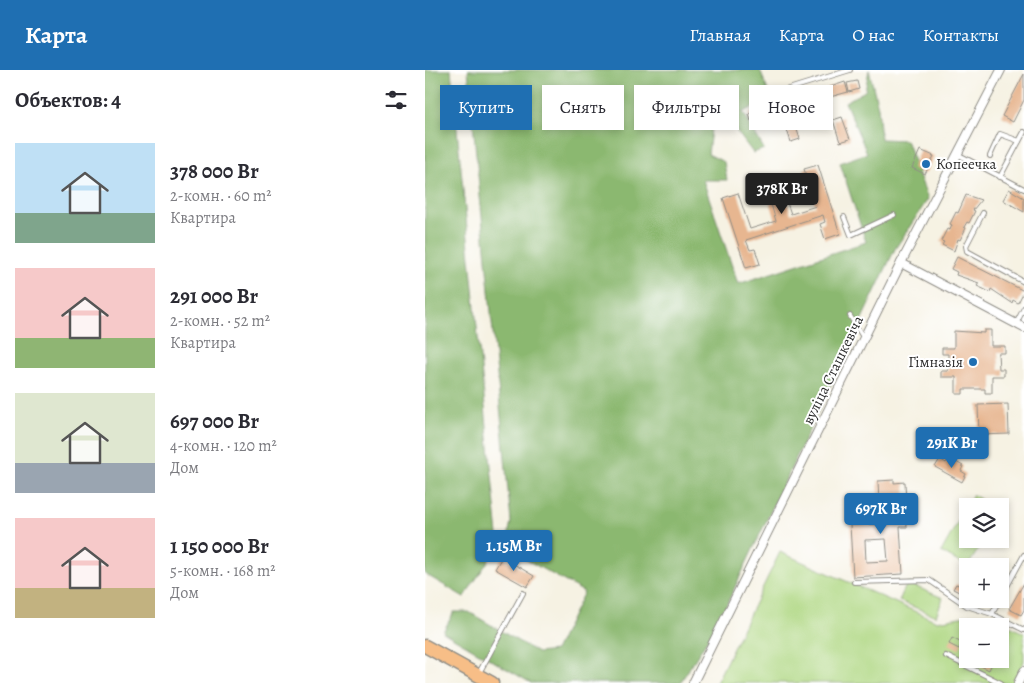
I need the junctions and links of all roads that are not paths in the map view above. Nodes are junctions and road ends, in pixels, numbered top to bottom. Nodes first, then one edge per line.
1 (850, 70) edge
2 (1001, 70) edge
3 (802, 85) edge
4 (1024, 132) edge
5 (1019, 141) junction
6 (959, 155) junction
7 (990, 156) dead end
8 (1000, 177) junction
9 (1024, 189) edge
10 (983, 213) dead end
11 (894, 215) dead end
12 (844, 217) dead end
13 (901, 264) junction
14 (1024, 282) edge
15 (1024, 308) edge
16 (851, 316) dead end
17 (1016, 324) junction
18 (1024, 328) edge
19 (864, 339) junction
20 (1024, 556) edge
21 (854, 582) dead end
22 (523, 593) dead end
23 (993, 614) junction
24 (1024, 630) edge
25 (426, 649) edge
26 (946, 656) dead end
27 (1024, 671) edge
28 (478, 675) junction
29 (492, 683) edge
30 (693, 683) edge
31 (1001, 683) edge
32 (1018, 683) edge

1 - 3 lane
2 - 6 street, вуліца Сташкевіча
4 - 5 lane
5 - 7 lane
5 - 8 lane
6 - 8 lane
6 - 13 street, вуліца Сташкевіча
8 - 9 lane
10 - 14 lane
11 - 12 lane
13 - 17 street
13 - 19 street, вуліца Сташкевіча
15 - 17 lane
16 - 19 lane
17 - 18 street
19 - 30 street, вуліца Сташкевіча
20 - 23 lane
21 - 23 lane
22 - 28 lane
23 - 24 lane
25 - 28 main road
26 - 31 lane
27 - 32 street
28 - 29 main road

